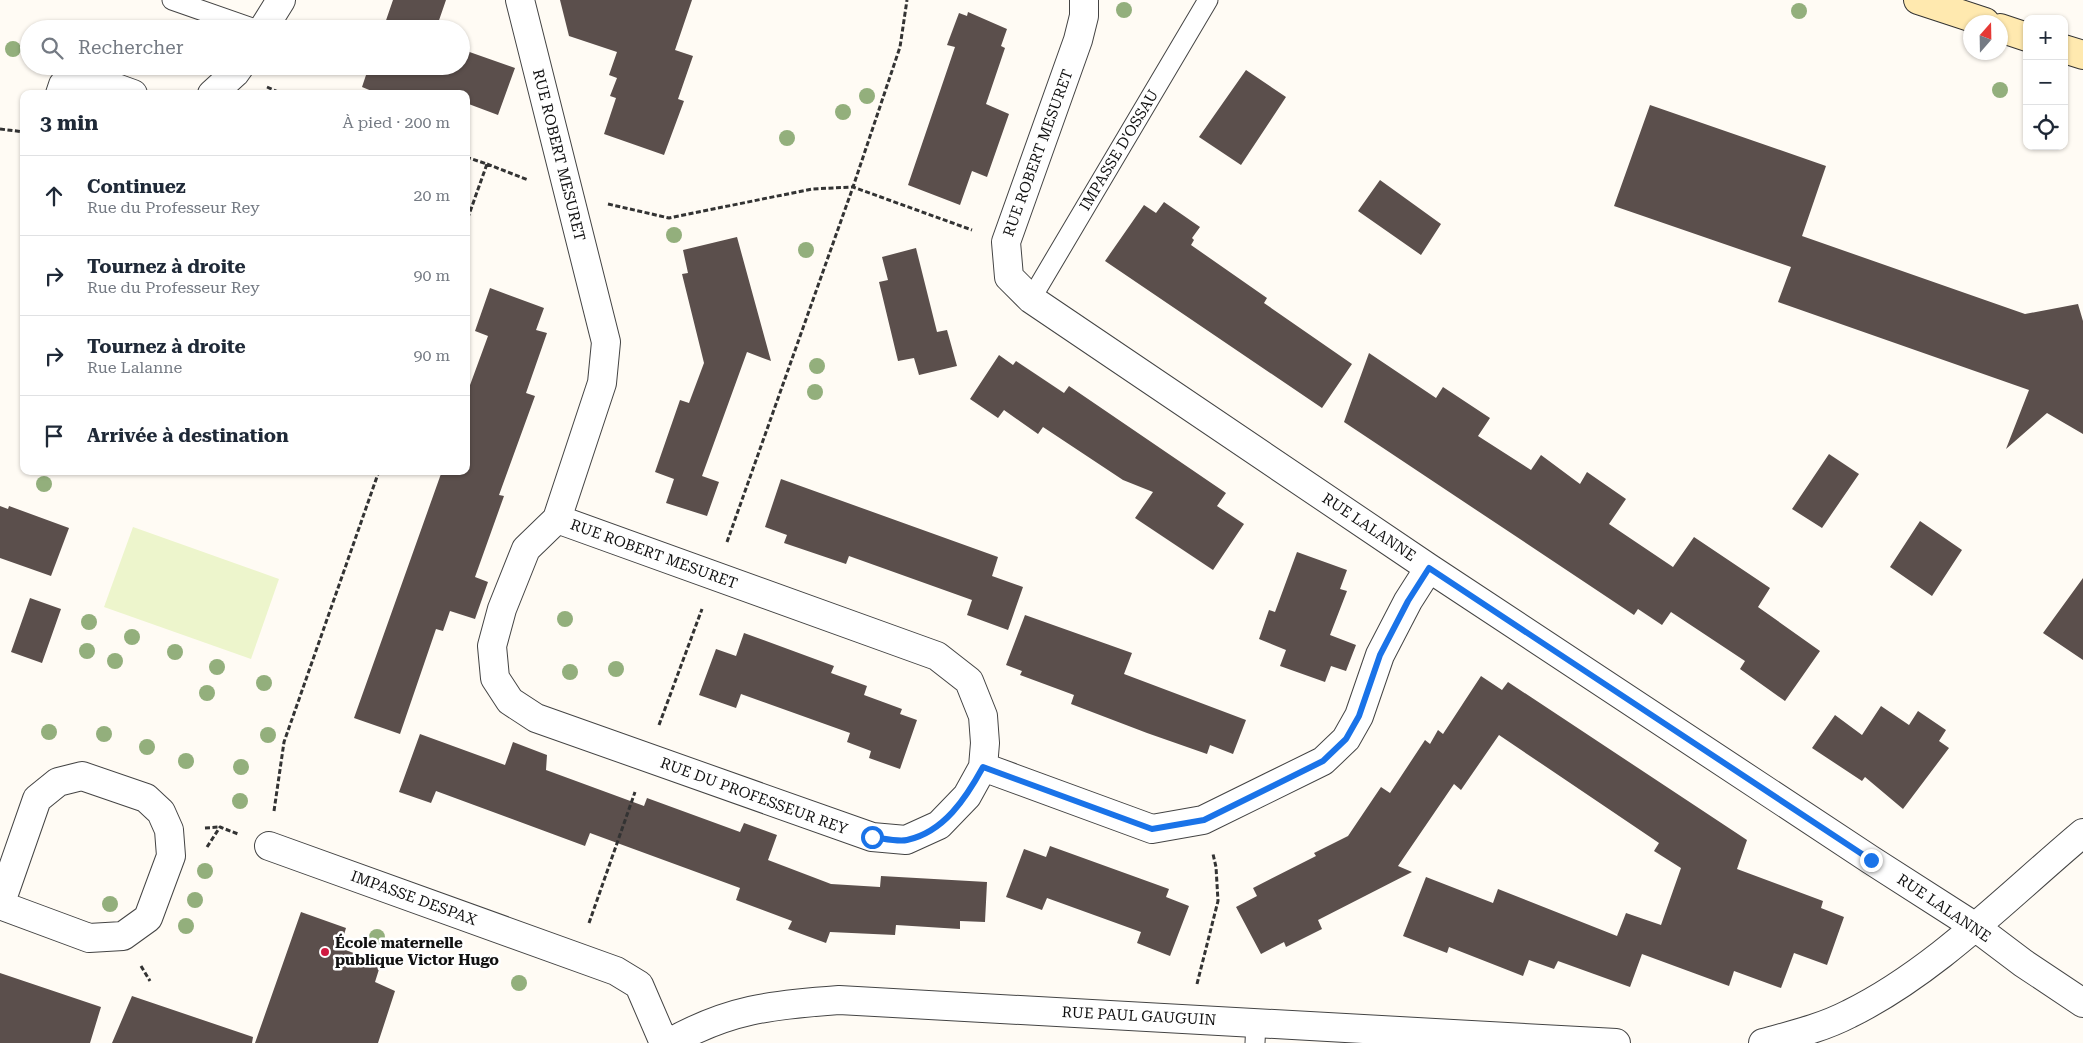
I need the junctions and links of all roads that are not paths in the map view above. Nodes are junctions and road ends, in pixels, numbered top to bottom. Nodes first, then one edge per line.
1 (172, 0) edge
2 (281, 0) edge
3 (520, 0) edge
4 (1084, 0) edge
5 (1208, 0) edge
6 (1918, 0) edge
7 (1964, 15) edge
8 (229, 20) edge
9 (269, 20) edge
10 (2008, 31) edge
11 (2023, 36) edge
12 (2068, 50) edge
13 (2083, 55) edge
14 (233, 75) edge
15 (61, 90) edge
16 (121, 90) edge
17 (216, 90) edge
18 (1031, 299) junction
19 (557, 519) junction
20 (1429, 568) junction
21 (983, 767) junction
22 (2082, 835) edge
23 (269, 846) road end
24 (0, 905) edge
25 (1974, 926) junction
26 (2083, 1003) edge
27 (1255, 1033) edge
28 (1556, 1041) edge
29 (664, 1043) edge
30 (669, 1043) edge
31 (1616, 1043) edge
32 (1763, 1043) edge

1 - 8 lane
2 - 9 street
3 - 19 street, RUE ROBERT MESURET
4 - 18 street, RUE ROBERT MESURET
5 - 18 lane, IMPASSE D'OSSAU
6 - 7 street
10 - 11 street
12 - 13 street
14 - 17 street
15 - 16 street
18 - 20 street, RUE LALANNE
19 - 21 street, RUE ROBERT MESURET
19 - 21 street, RUE DU PROFESSEUR REY
20 - 21 street
20 - 25 street, RUE LALANNE
22 - 25 street
23 - 29 street, IMPASSE DESPAX
24 - 24 street
25 - 26 street, RUE LALANNE
25 - 32 street
27 - 28 street, RUE PAUL GAUGUIN
27 - 30 street, RUE PAUL GAUGUIN
28 - 31 street, RUE PAUL GAUGUIN

